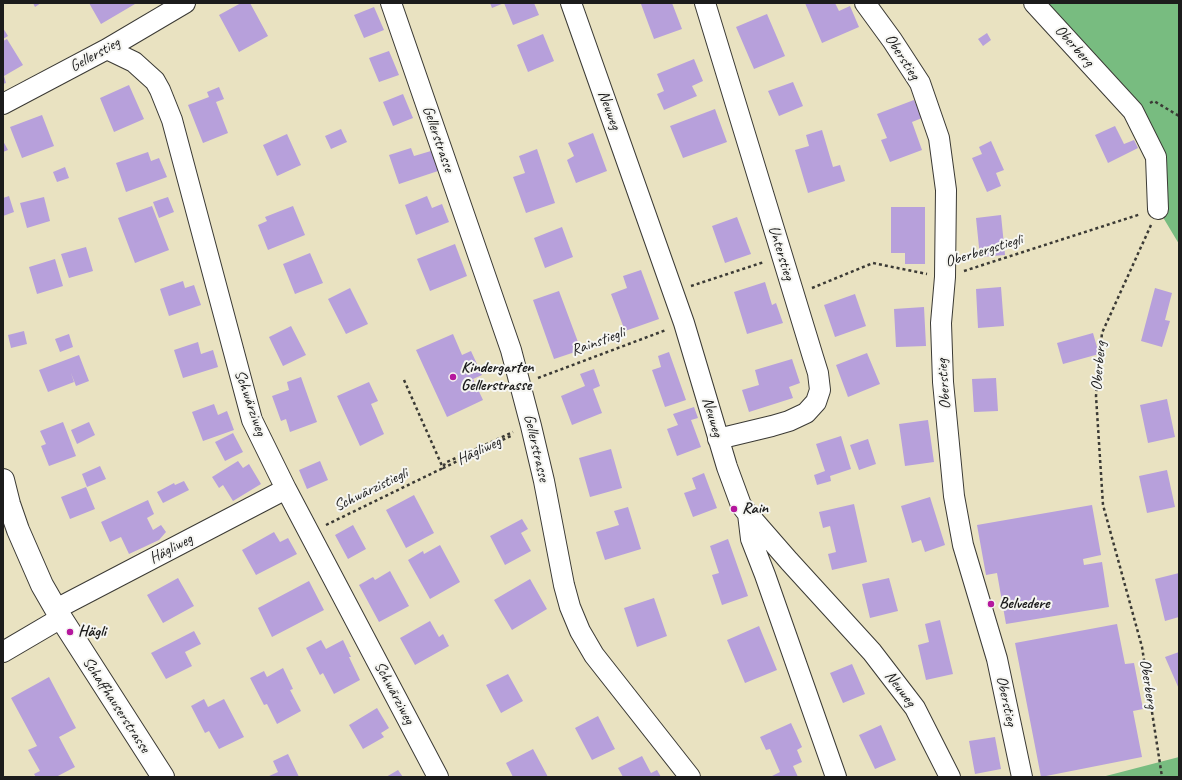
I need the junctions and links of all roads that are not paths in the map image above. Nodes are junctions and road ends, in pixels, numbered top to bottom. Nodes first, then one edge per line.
1 (185, 3) edge
2 (391, 3) edge
3 (570, 3) edge
4 (705, 3) edge
5 (865, 3) edge
6 (1034, 3) edge
7 (107, 49) junction
8 (3, 104) edge
9 (1158, 209) road end
10 (718, 439) junction
11 (3, 480) edge
12 (286, 489) junction
13 (748, 514) junction
14 (788, 561) junction
15 (766, 575) junction
16 (58, 614) junction
17 (3, 652) edge
18 (163, 777) edge
19 (438, 777) edge
20 (690, 777) edge
21 (836, 777) edge
22 (950, 777) edge
23 (1022, 777) edge

1 - 7 street, Gellerstieg
2 - 20 street, Gellerstrasse
3 - 10 street, Neuweg
4 - 10 street, Unterstieg
5 - 23 street, Oberstieg
6 - 9 street, Oberberg
7 - 8 street, Gellerstieg
7 - 12 street, Schwärziweg
10 - 13 street, Neuweg
11 - 16 main road, Schaffhauserstrasse
12 - 16 street, Hägliweg
12 - 19 street, Schwärziweg
13 - 14 street, Neuweg
13 - 15 street
14 - 15 street
14 - 22 street, Neuweg
15 - 21 street
16 - 17 street, Hägliweg
16 - 18 main road, Schaffhauserstrasse

